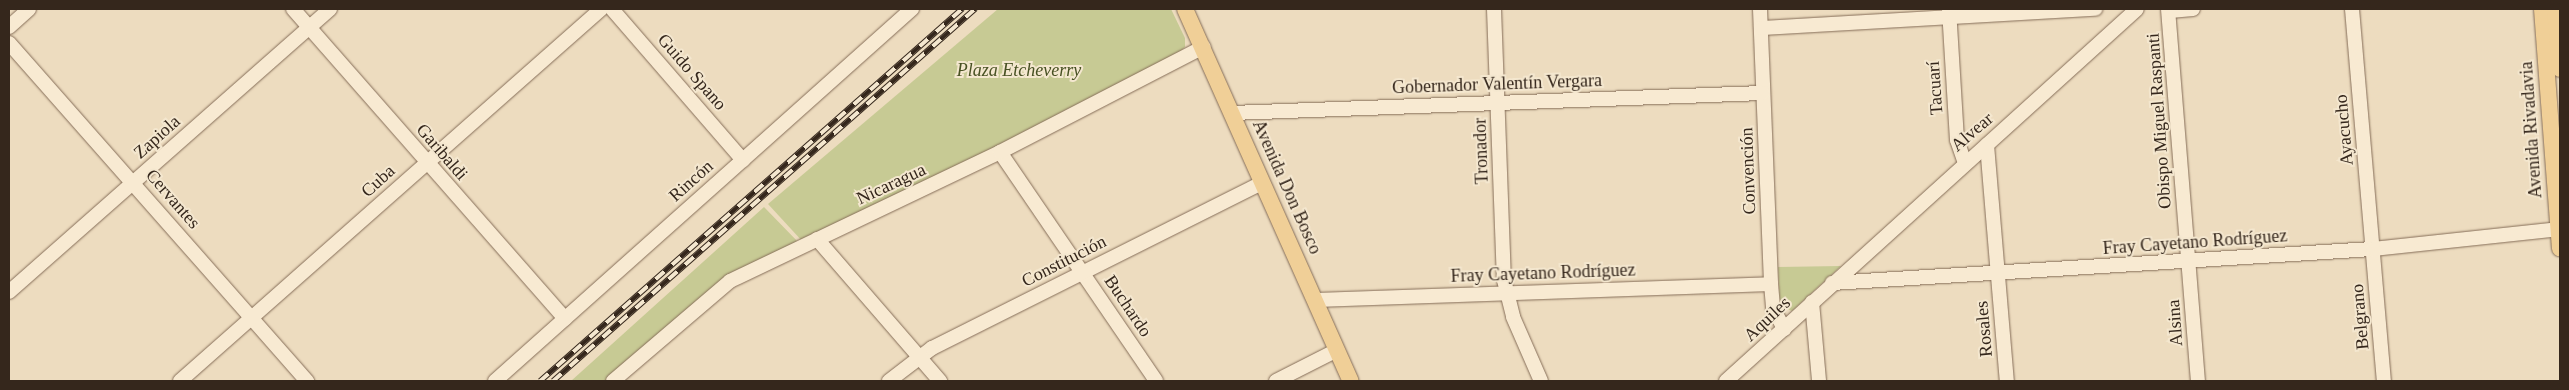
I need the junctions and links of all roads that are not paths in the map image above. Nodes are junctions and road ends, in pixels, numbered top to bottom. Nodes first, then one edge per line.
1 (29, 9) edge
2 (293, 9) edge
3 (330, 9) edge
4 (601, 9) edge
5 (612, 9) edge
6 (1185, 9) edge
7 (1494, 9) edge
8 (1760, 9) edge
9 (2095, 9) edge
10 (2137, 9) edge
11 (2193, 9) edge
12 (2352, 9) edge
13 (2542, 9) edge
14 (2555, 9) edge
15 (908, 10) edge
16 (2169, 10) edge
17 (1949, 12) edge
18 (9, 27) edge
19 (309, 27) junction
20 (1761, 28) junction
21 (9, 42) edge
22 (1203, 47) junction
23 (2560, 69) edge
24 (1763, 93) junction
25 (1498, 103) junction
26 (1232, 113) junction
27 (1987, 144) junction
28 (1000, 152) junction
29 (743, 160) junction
30 (426, 163) junction
31 (1965, 163) junction
32 (134, 183) junction
33 (1262, 183) junction
34 (2559, 229) edge
35 (817, 240) junction
36 (2560, 248) edge
37 (2373, 249) junction
38 (2189, 262) junction
39 (1082, 272) junction
40 (1999, 273) junction
41 (1832, 283) junction
42 (1771, 284) junction
43 (9, 292) edge
44 (1506, 292) junction
45 (1316, 300) junction
46 (1812, 302) junction
47 (252, 318) junction
48 (565, 319) junction
49 (1784, 329) junction
50 (1337, 350) junction
51 (918, 355) junction
52 (618, 380) edge
53 (180, 381) edge
54 (307, 381) edge
55 (495, 381) edge
56 (889, 381) edge
57 (940, 381) edge
58 (1156, 381) edge
59 (1276, 381) edge
60 (1351, 381) edge
61 (1541, 381) edge
62 (1726, 381) edge
63 (1819, 381) edge
64 (2007, 381) edge
65 (2198, 381) edge
66 (2384, 381) edge

1 - 18 street
2 - 19 street, Garibaldi
3 - 19 street, Zapiola
4 - 30 street, Cuba
5 - 29 street, Guido Spano
6 - 22 main road, Avenida Don Bosco
7 - 25 street, Tronador
8 - 20 street, Convención
9 - 17 street
10 - 27 street, Alvear
11 - 16 street
12 - 37 street, Ayacucho
13 - 34 main road, Avenida Rivadavia
14 - 23 main road, Avenida Rivadavia
15 - 29 street, Rincón
16 - 38 street, Obispo Miguel Raspanti
17 - 20 street
17 - 31 street, Tacuarí
19 - 30 street, Garibaldi
19 - 32 street, Zapiola
20 - 24 street, Convención
21 - 32 street, Cervantes
22 - 26 main road, Avenida Don Bosco
22 - 28 street, Nicaragua
24 - 25 street, Gobernador Valentín Vergara
24 - 42 street, Convención
25 - 26 street, Gobernador Valentín Vergara
25 - 44 street, Tronador
26 - 33 main road, Avenida Don Bosco
27 - 31 street, Alvear
27 - 40 street
28 - 35 street, Nicaragua
28 - 39 street, Buchardo
29 - 48 street, Rincón
30 - 47 street, Cuba
30 - 48 street, Garibaldi
31 - 41 street, Alvear
32 - 43 street, Zapiola
32 - 47 street, Cervantes
33 - 39 street, Constitución
33 - 45 main road, Avenida Don Bosco
34 - 36 main road, Avenida Rivadavia
34 - 37 street, Fray Cayetano Rodríguez
35 - 51 street
35 - 52 street, Nicaragua
37 - 38 street, Fray Cayetano Rodríguez
37 - 66 street, Belgrano
38 - 40 street, Fray Cayetano Rodríguez
38 - 65 street, Alsina
39 - 51 street, Constitución
39 - 58 street, Buchardo
40 - 41 street, Fray Cayetano Rodríguez
40 - 64 street, Rosales
41 - 46 street, Aquiles
42 - 44 street, Fray Cayetano Rodríguez
42 - 49 street, Convención
44 - 45 street, Fray Cayetano Rodríguez
44 - 61 street, Tronador
45 - 50 main road, Avenida Don Bosco
46 - 49 street, Aquiles
46 - 63 street
47 - 53 street, Cuba
47 - 54 street, Cervantes
48 - 55 street, Rincón
49 - 62 street, Aquiles
50 - 59 street
50 - 60 main road, Avenida Don Bosco
51 - 56 street, Constitución
51 - 57 street

